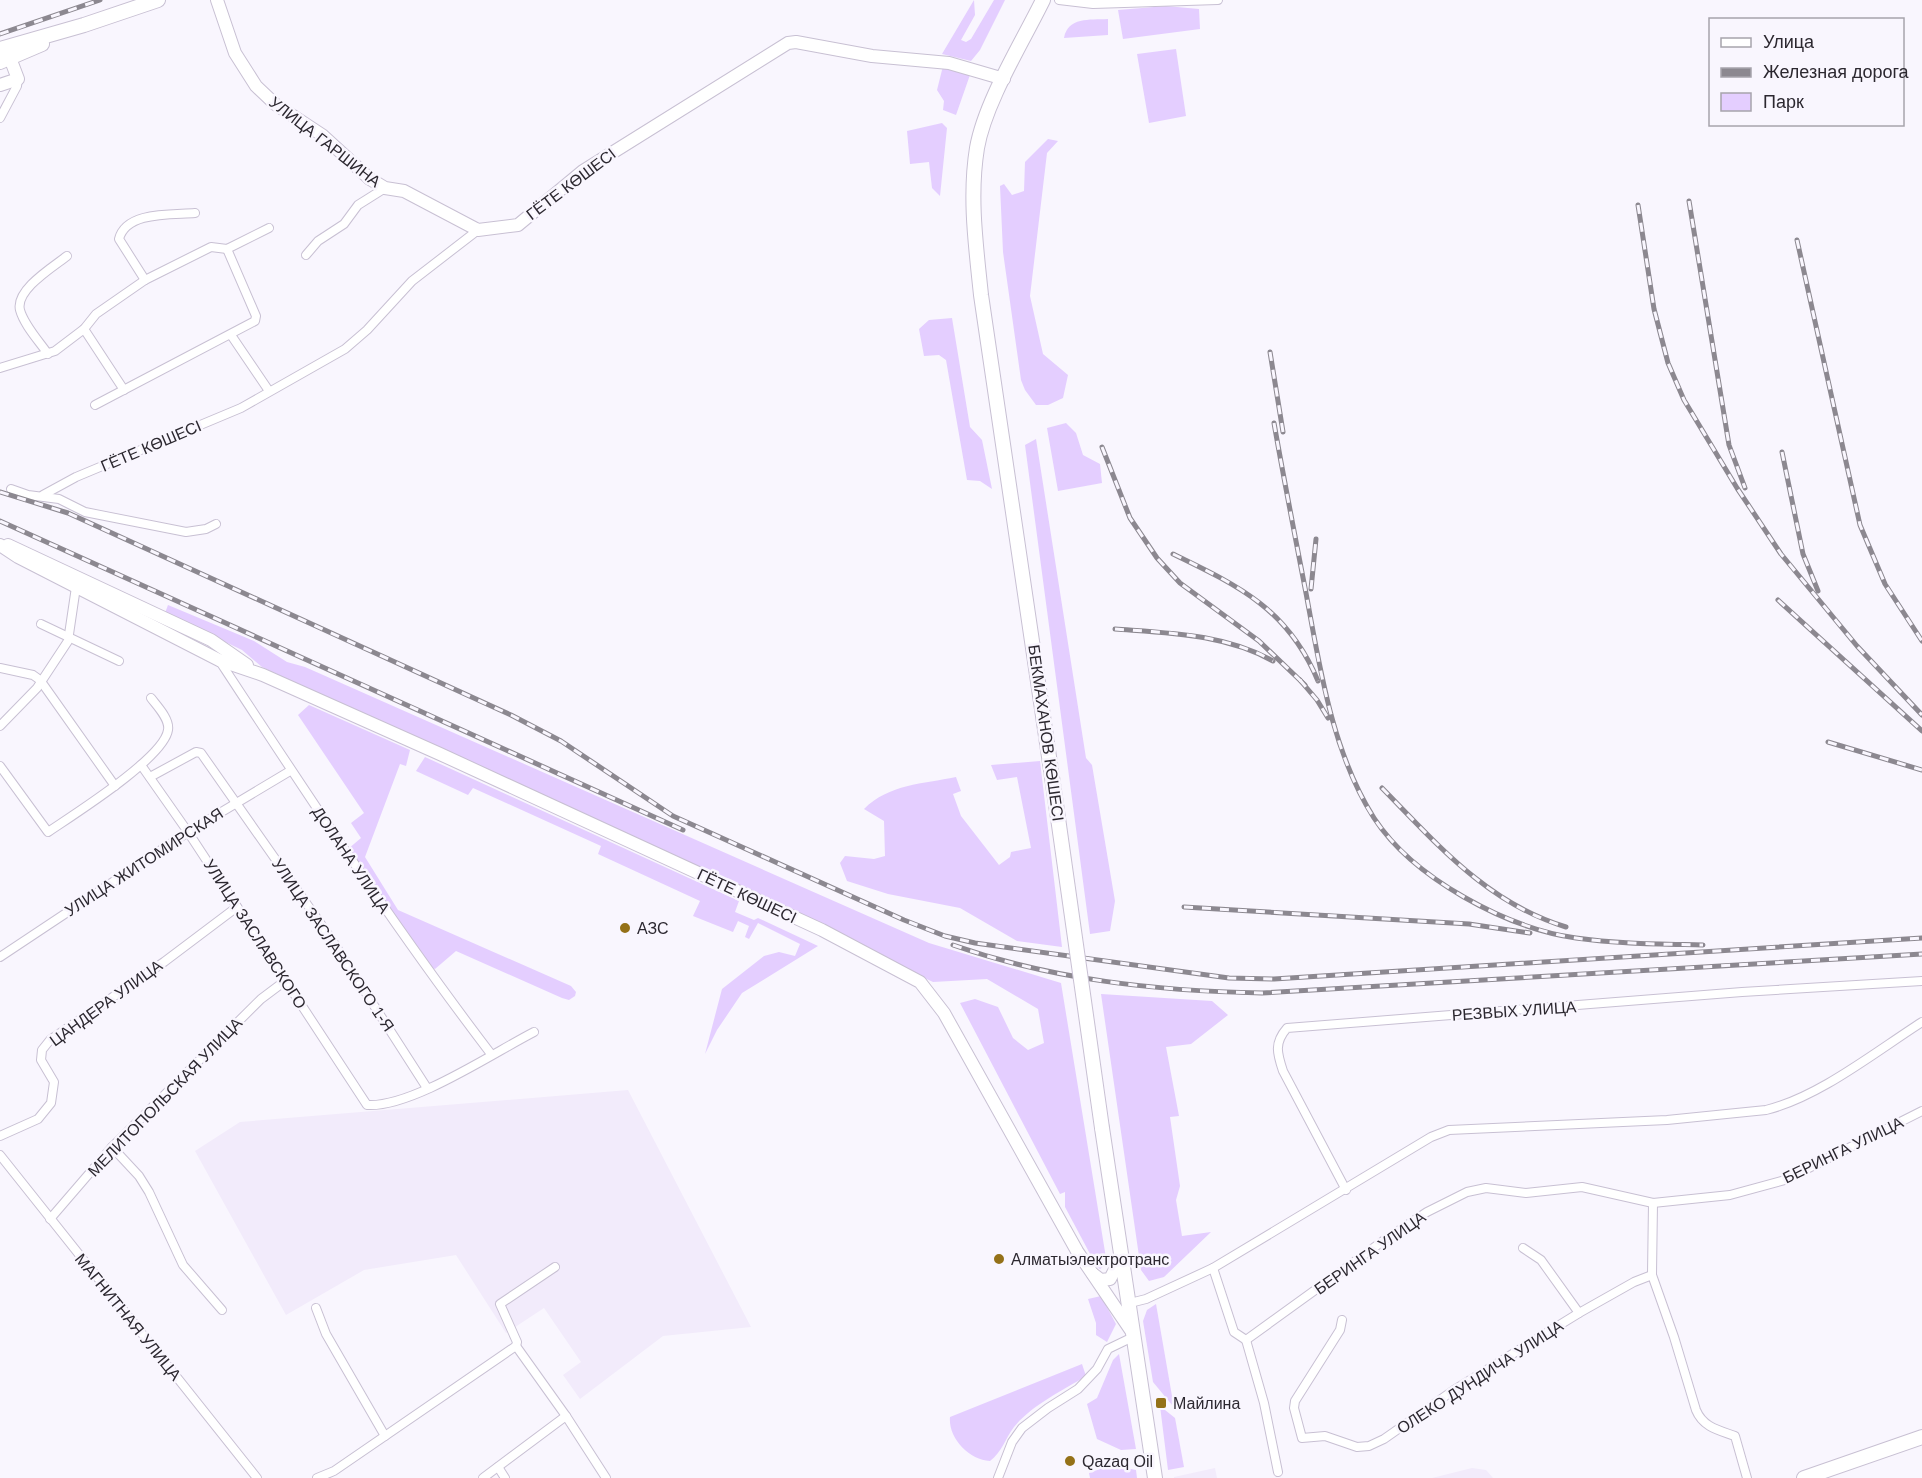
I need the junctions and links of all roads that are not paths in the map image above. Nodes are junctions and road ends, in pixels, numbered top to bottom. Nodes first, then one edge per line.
1 (158, 0) edge
2 (217, 0) edge
3 (1043, 0) edge
4 (1059, 0) edge
5 (1218, 0) edge
6 (3, 51) edge
7 (18, 79) junction
8 (1004, 80) junction
9 (0, 84) edge
10 (0, 118) edge
11 (385, 188) junction
12 (195, 213) dead end
13 (269, 228) dead end
14 (478, 230) junction
15 (227, 249) junction
16 (306, 255) dead end
17 (67, 256) dead end
18 (145, 280) junction
19 (84, 329) junction
20 (231, 334) junction
21 (48, 354) junction
22 (0, 368) edge
23 (124, 390) junction
24 (269, 391) junction
25 (94, 405) dead end
26 (11, 489) dead end
27 (43, 495) junction
28 (216, 524) dead end
29 (0, 543) edge
30 (76, 587) junction
31 (41, 624) dead end
32 (68, 637) junction
33 (219, 660) junction
34 (119, 661) dead end
35 (0, 668) edge
36 (263, 675) junction
37 (40, 680) junction
38 (151, 698) dead end
39 (0, 726) edge
40 (141, 765) junction
41 (0, 766) edge
42 (290, 771) junction
43 (150, 777) junction
44 (115, 786) junction
45 (235, 803) junction
46 (188, 832) junction
47 (237, 907) junction
48 (0, 957) edge
49 (285, 981) junction
50 (1922, 981) edge
51 (1922, 1022) edge
52 (534, 1032) dead end
53 (491, 1053) junction
54 (427, 1088) junction
55 (1922, 1111) edge
56 (0, 1136) edge
57 (112, 1147) junction
58 (0, 1155) edge
59 (1346, 1190) junction
60 (1653, 1203) junction
61 (50, 1219) junction
62 (1523, 1248) dead end
63 (1123, 1255) junction
64 (555, 1267) dead end
65 (1213, 1268) junction
66 (1091, 1273) junction
67 (1652, 1275) junction
68 (1130, 1304) junction
69 (316, 1308) dead end
70 (222, 1310) dead end
71 (1579, 1313) junction
72 (1342, 1320) dead end
73 (1135, 1336) junction
74 (1246, 1340) junction
75 (516, 1346) junction
76 (566, 1416) junction
77 (385, 1436) junction
78 (1922, 1437) edge
79 (498, 1467) junction
80 (1278, 1472) dead end
81 (336, 1474) edge
82 (257, 1478) edge
83 (317, 1478) edge
84 (483, 1478) edge
85 (505, 1478) edge
86 (606, 1478) edge
87 (998, 1478) edge
88 (1155, 1478) edge
89 (1748, 1478) edge
90 (1804, 1478) edge

1 - 6 main road
2 - 11 main road, УЛИЦА ГАРШИНА
3 - 8 main road, БЕКМАХАНОВ КӨШЕСІ
4 - 5 street
6 - 7 main road
7 - 9 main road
7 - 10 street
8 - 14 main road, ГЁТЕ КӨШЕСІ
8 - 63 main road, БЕКМАХАНОВ КӨШЕСІ, bridge
11 - 14 main road, УЛИЦА ГАРШИНА
11 - 16 street, УЛИЦА ГАРШИНА
12 - 18 street
13 - 15 street
14 - 24 street, ГЁТЕ КӨШЕСІ
15 - 18 street
15 - 20 street
17 - 21 street
18 - 19 street
19 - 21 street
19 - 23 street
20 - 23 street
20 - 24 street
21 - 22 street
23 - 25 street
24 - 27 street, ГЁТЕ КӨШЕСІ
26 - 27 street
27 - 28 street
29 - 30 main road, ГЁТЕ КӨШЕСІ
29 - 36 main road, ГЁТЕ КӨШЕСІ
30 - 32 street
30 - 33 main road, ГЁТЕ КӨШЕСІ
31 - 32 street
32 - 34 street
32 - 37 street
33 - 36 main road, ГЁТЕ КӨШЕСІ
33 - 42 street, ДОЛАНА УЛИЦА
35 - 37 street
36 - 66 main road, ГЁТЕ КӨШЕСІ
37 - 39 street
37 - 44 street
38 - 40 street
40 - 43 street, УЛИЦА ЗАСЛАВСКОГО
40 - 44 street
41 - 44 street
42 - 45 street, УЛИЦА ЖИТОМИРСКАЯ
42 - 53 street, ДОЛАНА УЛИЦА
43 - 45 street, УЛИЦА ЗАСЛАВСКОГО 1-Я
43 - 46 street, УЛИЦА ЗАСЛАВСКОГО
45 - 46 street, УЛИЦА ЖИТОМИРСКАЯ
45 - 54 street, УЛИЦА ЗАСЛАВСКОГО 1-Я
46 - 47 street, УЛИЦА ЗАСЛАВСКОГО
46 - 48 street, УЛИЦА ЖИТОМИРСКАЯ
47 - 49 street, УЛИЦА ЗАСЛАВСКОГО
47 - 56 street, ЦАНДЕРА УЛИЦА
49 - 54 street, УЛИЦА ЗАСЛАВСКОГО
49 - 57 street, МЕЛИТОПОЛЬСКАЯ УЛИЦА
50 - 59 street, РЕЗВЫХ УЛИЦА
51 - 59 street
52 - 53 street
53 - 54 street
55 - 60 street, БЕРИНГА УЛИЦА
57 - 61 street, МЕЛИТОПОЛЬСКАЯ УЛИЦА
57 - 70 street
58 - 61 street, МАГНИТНАЯ УЛИЦА
59 - 65 street
60 - 67 street
60 - 74 street, БЕРИНГА УЛИЦА
61 - 82 street, МАГНИТНАЯ УЛИЦА
62 - 71 street
63 - 66 main road
63 - 68 main road, БЕКМАХАНОВ КӨШЕСІ
64 - 75 street
65 - 68 street
65 - 74 street
66 - 73 main road, ГЁТЕ КӨШЕСІ
67 - 71 street, ОЛЕКО ДУНДИЧА УЛИЦА
67 - 89 street
68 - 73 main road, БЕКМАХАНОВ КӨШЕСІ
69 - 77 street
71 - 72 street, ОЛЕКО ДУНДИЧА УЛИЦА
73 - 87 street
73 - 88 main road, БЕКМАХАНОВ КӨШЕСІ
74 - 80 street
75 - 76 street
75 - 77 street
76 - 79 street
76 - 86 street
77 - 81 street
78 - 90 main road
79 - 84 street
79 - 85 street
81 - 83 street

